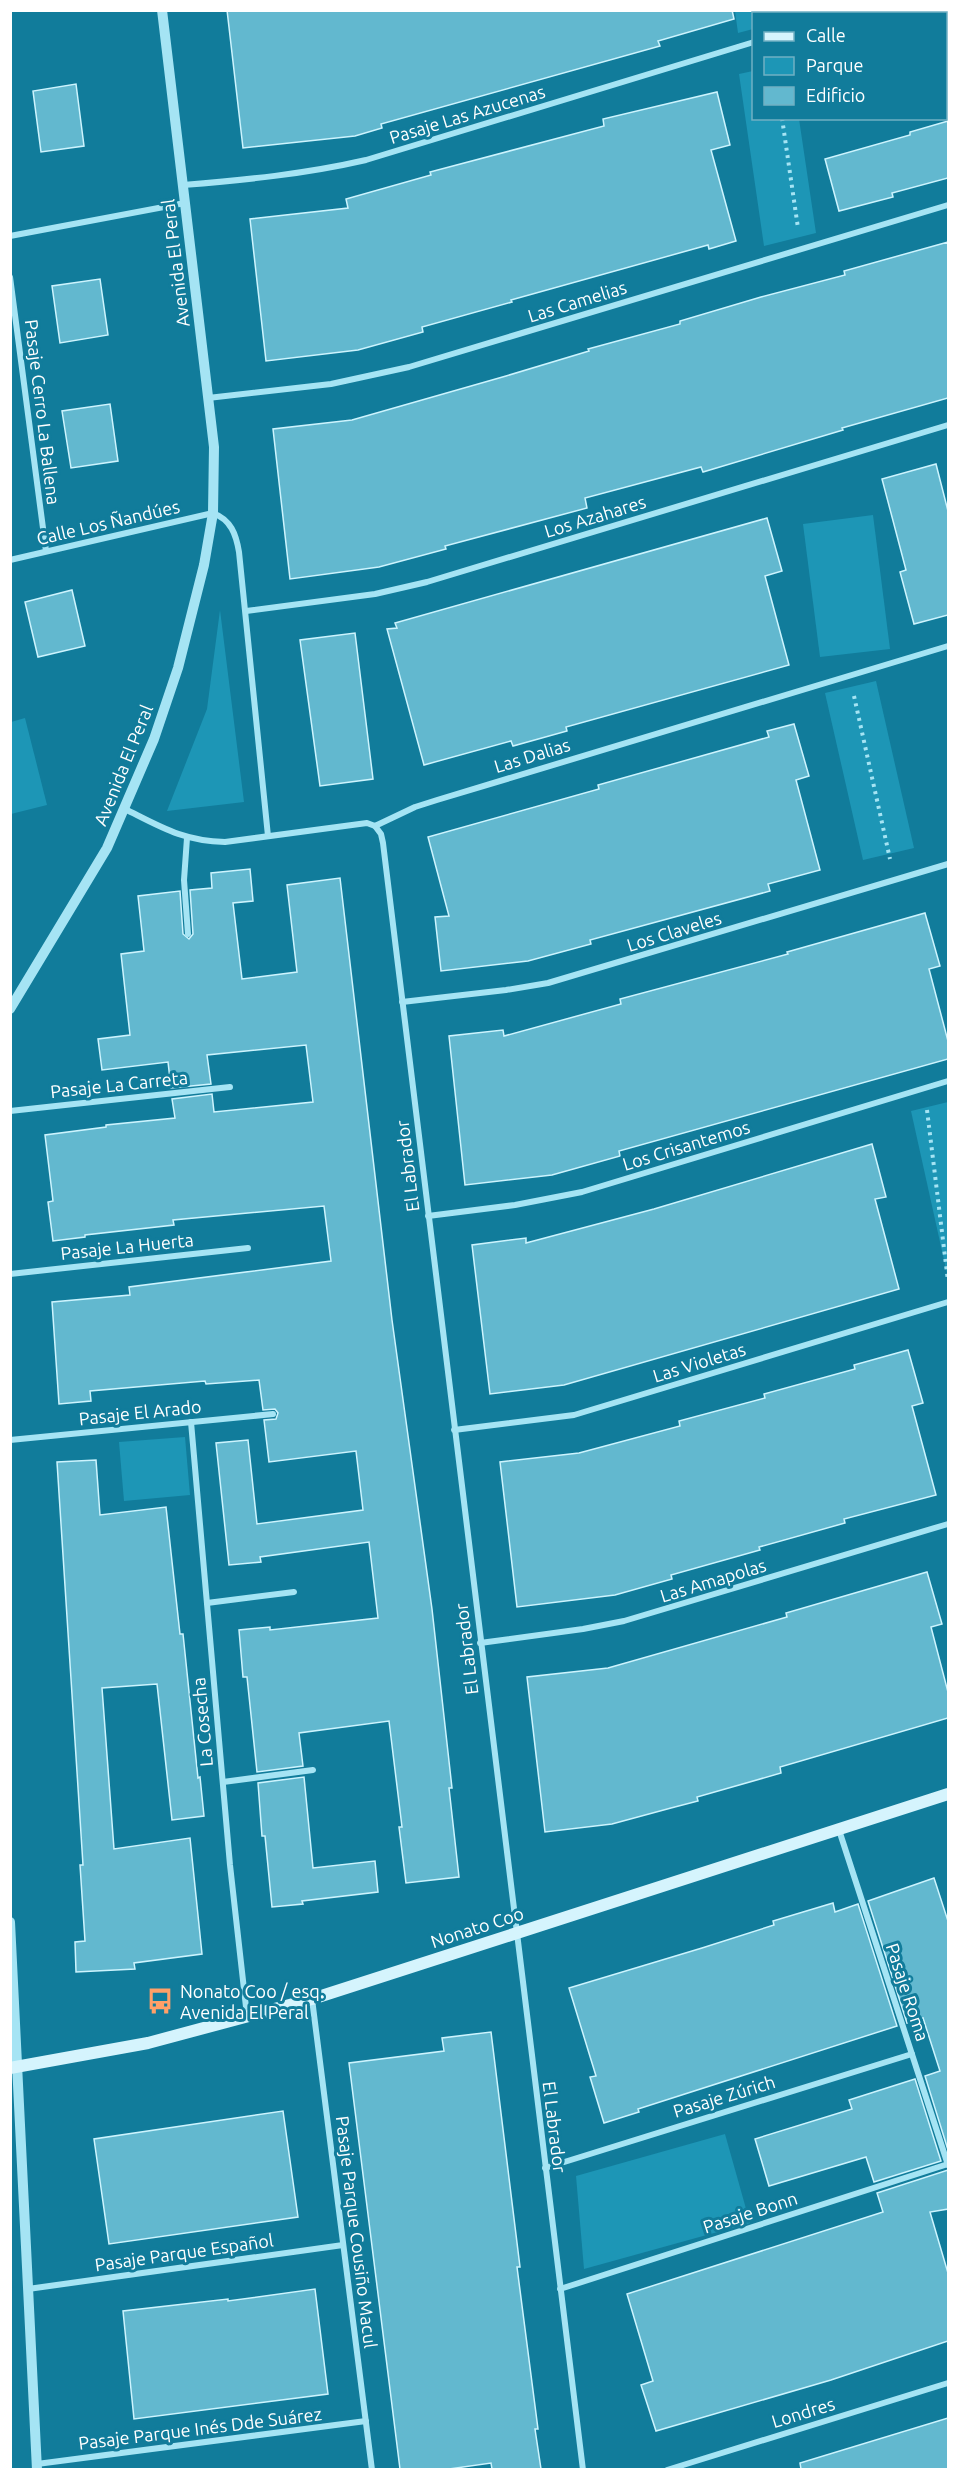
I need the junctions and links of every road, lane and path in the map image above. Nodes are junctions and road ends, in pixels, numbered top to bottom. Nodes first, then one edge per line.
1 (162, 10) edge
2 (752, 42) edge
3 (782, 120) edge
4 (183, 185) junction
5 (185, 203) junction
6 (948, 205) edge
7 (10, 236) edge
8 (801, 249) junction
9 (10, 277) edge
10 (208, 398) junction
11 (948, 425) edge
12 (213, 513) junction
13 (46, 551) junction
14 (10, 560) edge
15 (246, 611) junction
16 (948, 646) edge
17 (850, 675) junction
18 (125, 809) junction
19 (375, 826) junction
20 (268, 836) junction
21 (187, 838) junction
22 (948, 864) edge
23 (894, 880) junction
24 (188, 934) dead end
25 (402, 1002) junction
26 (10, 1009) edge
27 (948, 1081) edge
28 (230, 1087) dead end
29 (924, 1089) junction
30 (10, 1111) edge
31 (428, 1216) junction
32 (248, 1248) dead end
33 (10, 1274) edge
34 (948, 1282) edge
35 (948, 1302) edge
36 (273, 1414) dead end
37 (191, 1422) junction
38 (454, 1430) junction
39 (10, 1440) edge
40 (948, 1524) edge
41 (294, 1592) dead end
42 (207, 1603) junction
43 (480, 1642) junction
44 (313, 1770) dead end
45 (223, 1782) junction
46 (948, 1794) edge
47 (839, 1829) junction
48 (10, 1922) edge
49 (515, 1933) junction
50 (312, 1999) junction
51 (247, 2018) junction
52 (912, 2054) junction
53 (14, 2068) edge
54 (948, 2164) edge
55 (545, 2168) junction
56 (343, 2245) junction
57 (28, 2289) junction
58 (560, 2289) junction
59 (948, 2383) edge
60 (366, 2421) junction
61 (37, 2467) edge
62 (372, 2469) edge
63 (583, 2469) edge
64 (667, 2469) edge

1 - 4 street, Avenida El Peral
2 - 4 street, Pasaje Las Azucenas
3 - 8 path
4 - 5 street, Avenida El Peral
5 - 7 street
5 - 10 street, Avenida El Peral
6 - 8 street, Las Camelias
8 - 10 street, Las Camelias
9 - 13 street, Pasaje Cerro La Ballena
10 - 12 street, Avenida El Peral
11 - 15 street, Los Azahares
12 - 13 street, Calle Los Ñandúes
12 - 15 street
12 - 18 street, Avenida El Peral
13 - 14 street, Calle Los Ñandúes
15 - 20 street
16 - 17 street, Las Dalias
17 - 19 street, Las Dalias
17 - 23 path
18 - 21 street, Las Dalias
18 - 26 street, Avenida El Peral
19 - 20 street, Las Dalias
19 - 25 street, El Labrador
20 - 21 street, Las Dalias
21 - 24 street
22 - 23 street, Los Claveles
23 - 25 street, Los Claveles
25 - 31 street, El Labrador
27 - 29 street, Los Crisantemos
28 - 30 street, Pasaje La Carreta
29 - 31 street, Los Crisantemos
29 - 34 path
31 - 38 street, El Labrador
32 - 33 street, Pasaje La Huerta
35 - 38 street, Las Violetas
36 - 37 street, Pasaje El Arado
37 - 39 street, Pasaje El Arado
37 - 42 street, La Cosecha
38 - 43 street, El Labrador
40 - 43 street, Las Amapolas
41 - 42 street
42 - 45 street, La Cosecha
43 - 49 street, El Labrador
44 - 45 street
45 - 51 street, La Cosecha
46 - 47 main road, Nonato Coo
47 - 49 main road, Nonato Coo
47 - 52 street, Pasaje Roma
48 - 53 street
49 - 50 main road, Nonato Coo
49 - 55 street, El Labrador
50 - 51 main road, Nonato Coo
50 - 56 street, Pasaje Parque Cousiño Macul
51 - 53 main road, Nonato Coo
52 - 54 street, Pasaje Roma
52 - 55 street, Pasaje Zúrich
53 - 57 street
54 - 58 street, Pasaje Bonn
55 - 58 street, El Labrador
56 - 57 street, Pasaje Parque Español
56 - 60 street, Pasaje Parque Cousiño Macul
57 - 61 street
58 - 63 street, El Labrador
59 - 64 street, Londres
60 - 61 street, Pasaje Parque Inés Dde Suárez
60 - 62 street, Pasaje Parque Cousiño Macul

